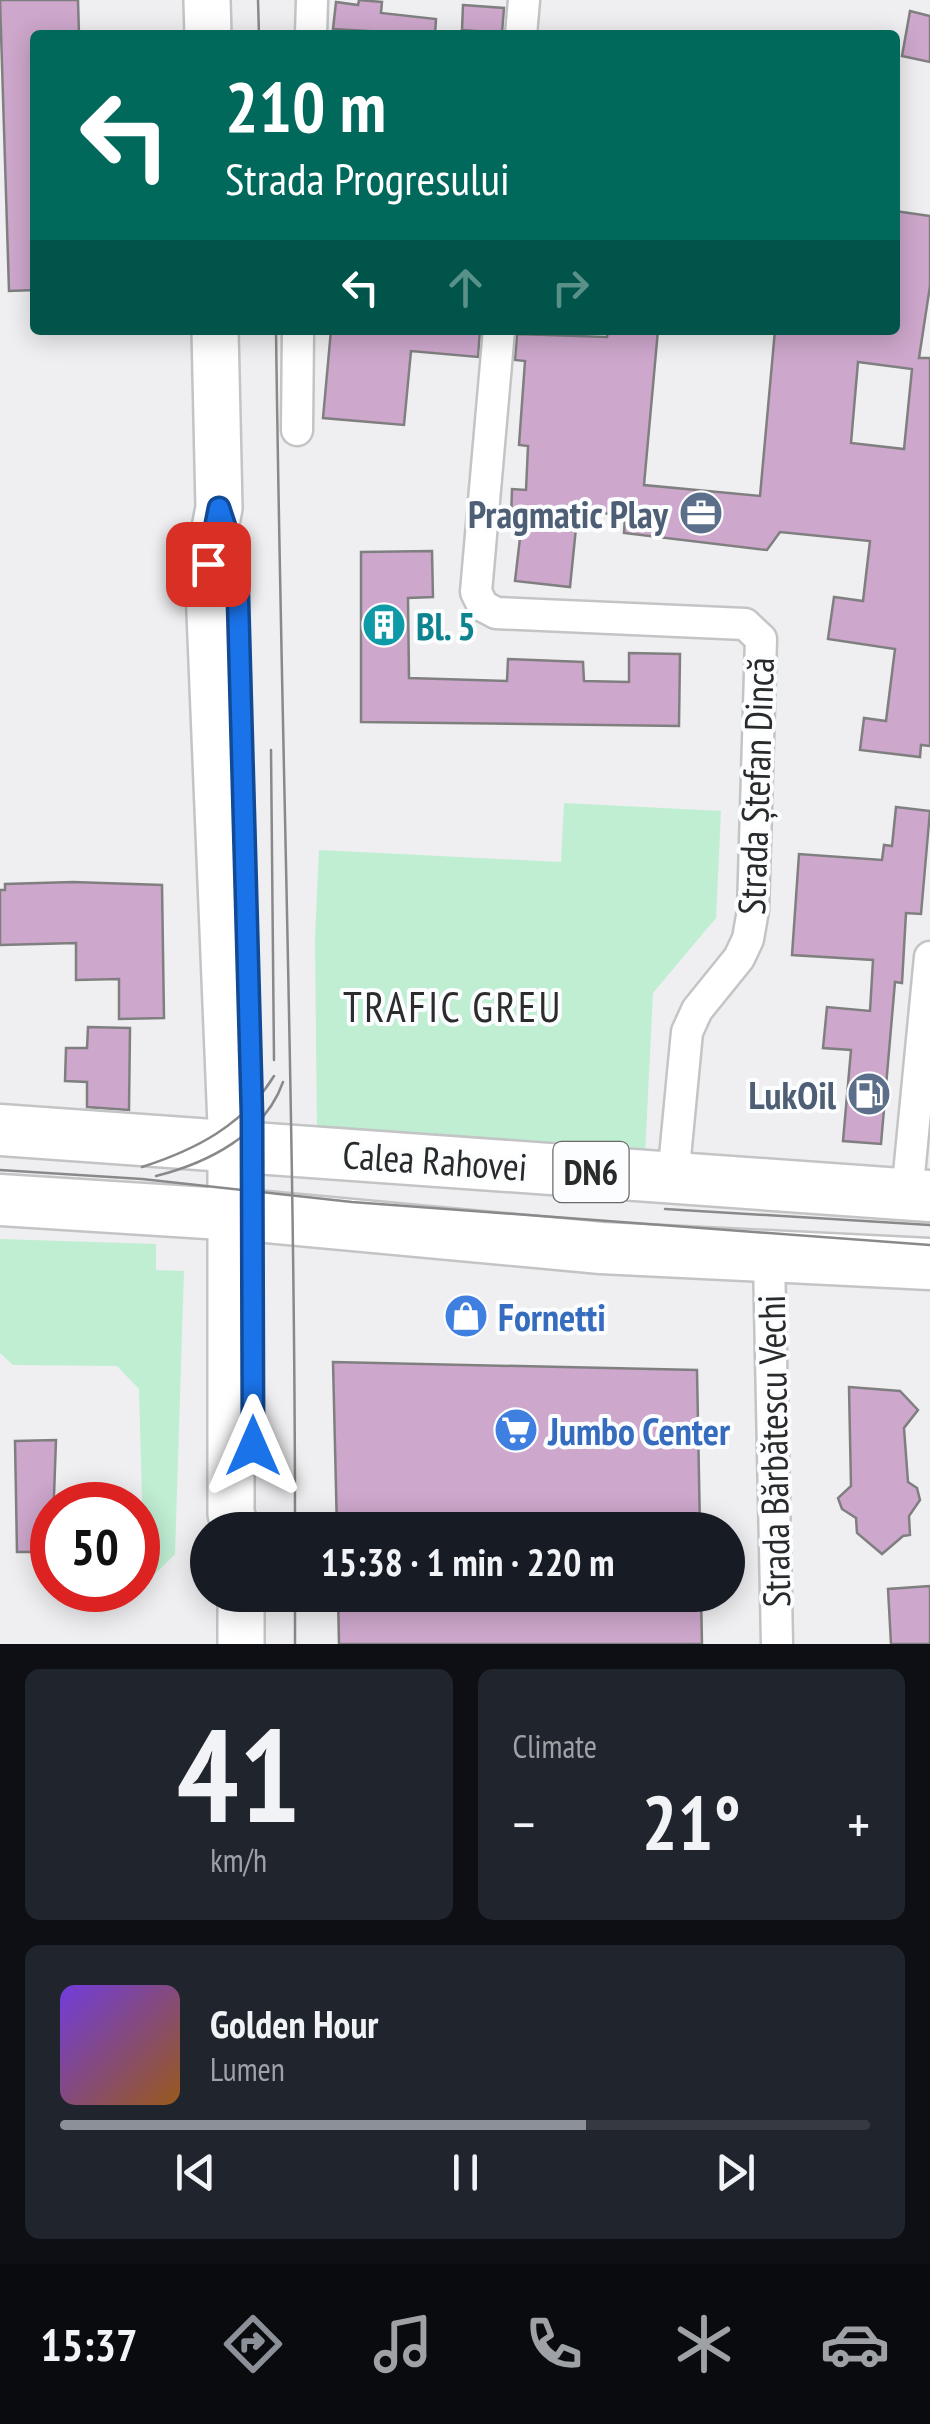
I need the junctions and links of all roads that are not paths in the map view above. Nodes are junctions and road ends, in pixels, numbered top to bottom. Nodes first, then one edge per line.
1 (208, 0) edge
2 (312, 0) edge
3 (524, 0) edge
4 (208, 30) edge
5 (311, 30) edge
6 (521, 30) edge
7 (215, 335) edge
8 (298, 335) edge
9 (498, 335) edge
10 (297, 430) dead end
11 (930, 956) edge
12 (0, 1130) edge
13 (242, 1144) junction
14 (673, 1178) junction
15 (919, 1196) edge
16 (0, 1200) edge
17 (243, 1216) junction
18 (769, 1258) junction
19 (930, 1264) edge
20 (232, 1512) edge
21 (252, 1512) edge
22 (241, 1612) edge
23 (241, 1644) edge
24 (777, 1644) edge

1 - 4 main road
2 - 5 street
3 - 6 street
7 - 13 main road
8 - 10 street
9 - 14 street, Strada Ștefan Dincă
11 - 15 street
12 - 13 main road, Calea Rahovei / DN6
13 - 14 main road, Calea Rahovei / DN6
13 - 17 main road
14 - 15 main road, Calea Rahovei / DN6
16 - 17 main road, Calea Rahovei / DN6
17 - 18 main road, Calea Rahovei / DN6
17 - 20 main road
17 - 21 main road
18 - 19 main road, Calea Rahovei / DN6
18 - 24 street, Strada Bărbătescu Vechi
22 - 23 main road

